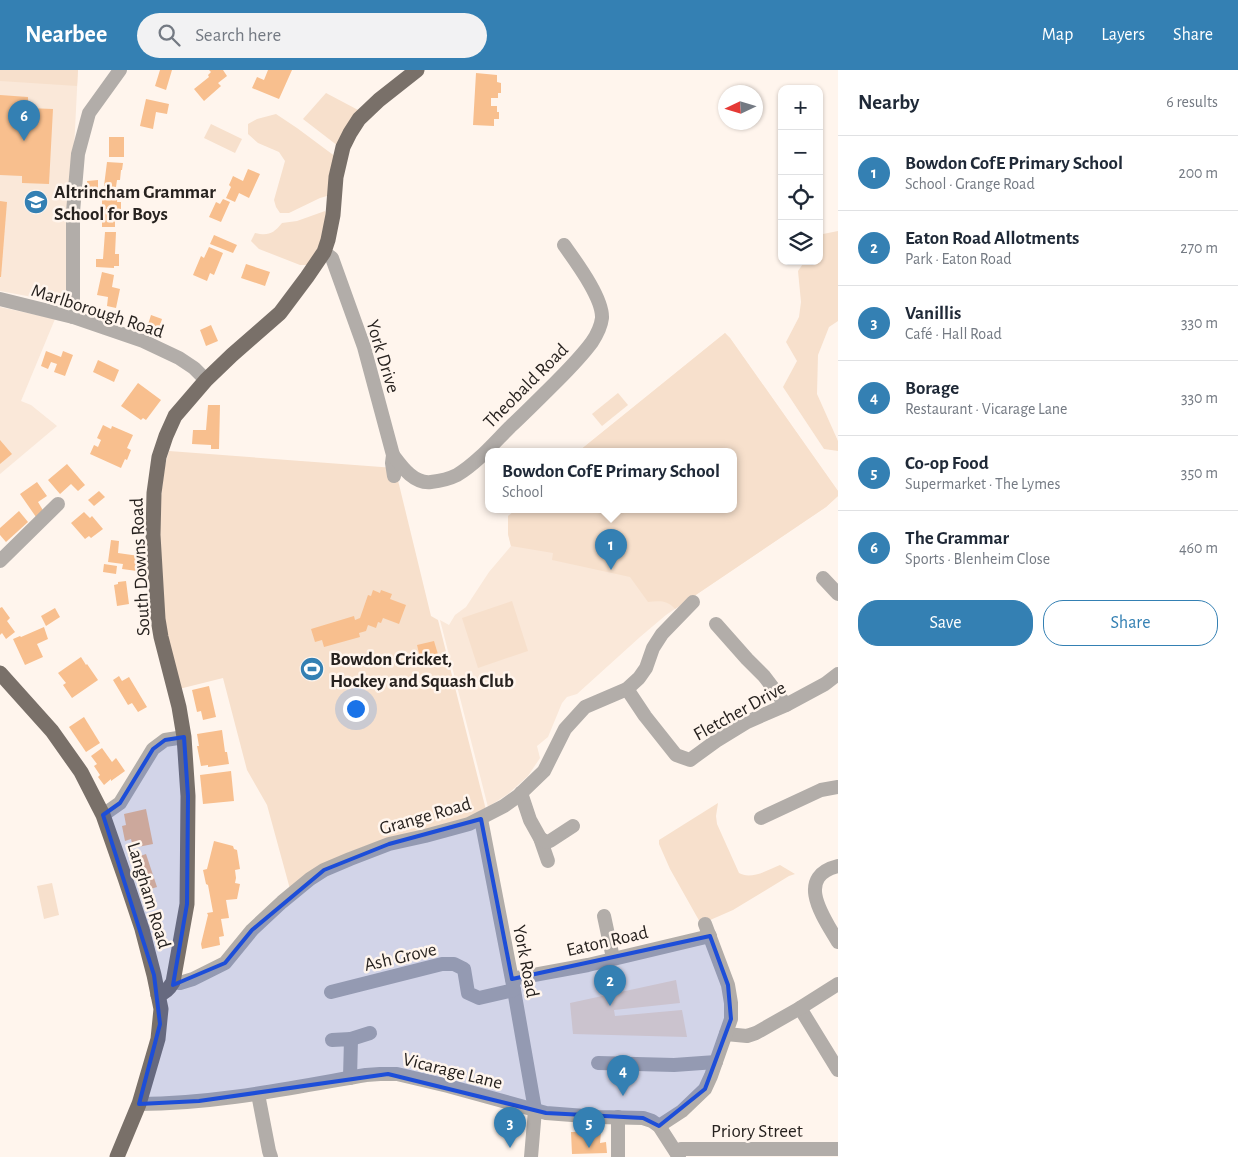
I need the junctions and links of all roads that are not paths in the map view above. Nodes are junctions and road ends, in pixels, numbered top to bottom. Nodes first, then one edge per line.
1 (120, 70) edge
2 (414, 71) edge
3 (564, 245) dead end
4 (324, 252) junction
5 (0, 299) edge
6 (73, 317) junction
7 (206, 380) junction
8 (488, 448) edge
9 (485, 451) edge
10 (393, 454) junction
11 (394, 476) dead end
12 (58, 504) dead end
13 (0, 561) edge
14 (823, 578) dead end
15 (838, 594) edge
16 (693, 602) dead end
17 (716, 624) dead end
18 (0, 673) edge
19 (838, 674) edge
20 (627, 689) junction
21 (786, 705) junction
22 (184, 737) junction
23 (838, 787) edge
24 (521, 793) junction
25 (103, 815) junction
26 (761, 818) dead end
27 (481, 819) junction
28 (573, 826) dead end
29 (540, 838) junction
30 (548, 861) dead end
31 (838, 866) edge
32 (604, 916) dead end
33 (838, 942) edge
34 (613, 958) junction
35 (173, 982) junction
36 (838, 984) edge
37 (513, 985) junction
38 (331, 992) dead end
39 (158, 995) junction
40 (800, 1008) junction
41 (370, 1034) dead end
42 (726, 1034) junction
43 (350, 1039) junction
44 (332, 1040) dead end
45 (716, 1062) junction
46 (598, 1063) dead end
47 (838, 1070) edge
48 (350, 1078) junction
49 (258, 1094) junction
50 (139, 1104) junction
51 (535, 1110) junction
52 (618, 1117) junction
53 (659, 1126) junction
54 (838, 1149) edge
55 (678, 1154) edge
56 (117, 1157) edge
57 (271, 1157) edge
58 (531, 1157) edge
59 (618, 1157) edge

1 - 6 street
2 - 4 main road, South Downs Road
3 - 8 street, Theobald Road
4 - 7 main road, South Downs Road
4 - 10 street, York Drive
5 - 6 street, Marlborough Road
6 - 7 street, Marlborough Road
7 - 22 main road, South Downs Road
9 - 10 street, Theobald Road
10 - 11 street, York Drive
12 - 13 street
14 - 15 street
16 - 20 street, Grange Road
17 - 21 street
18 - 25 main road, Langham Road
19 - 21 street, Fletcher Drive
20 - 21 street, Fletcher Drive
20 - 24 street, Grange Road
22 - 25 street
22 - 35 main road, South Downs Road
23 - 26 street
24 - 27 street, Grange Road
24 - 29 street
25 - 39 main road, Langham Road
27 - 35 street, Grange Road
27 - 37 street, York Road
28 - 29 street
29 - 30 street
31 - 33 street
32 - 34 street
34 - 37 street, Eaton Road
34 - 42 street, Eaton Road
35 - 39 main road
36 - 40 street
37 - 38 street, Ash Grove
37 - 51 street, York Road
39 - 50 main road, Langham Road
40 - 42 street
40 - 47 street
41 - 43 street
42 - 45 street
43 - 44 street
43 - 48 street
45 - 46 street
45 - 53 street
48 - 49 street, Vicarage Lane
48 - 51 street, Vicarage Lane
49 - 50 street, Vicarage Lane
49 - 57 street
50 - 56 main road, Langham Road
51 - 52 street, Vicarage Lane
51 - 58 street, York Road
52 - 53 street, Vicarage Lane
52 - 59 street
53 - 55 street
54 - 55 street, Priory Street

